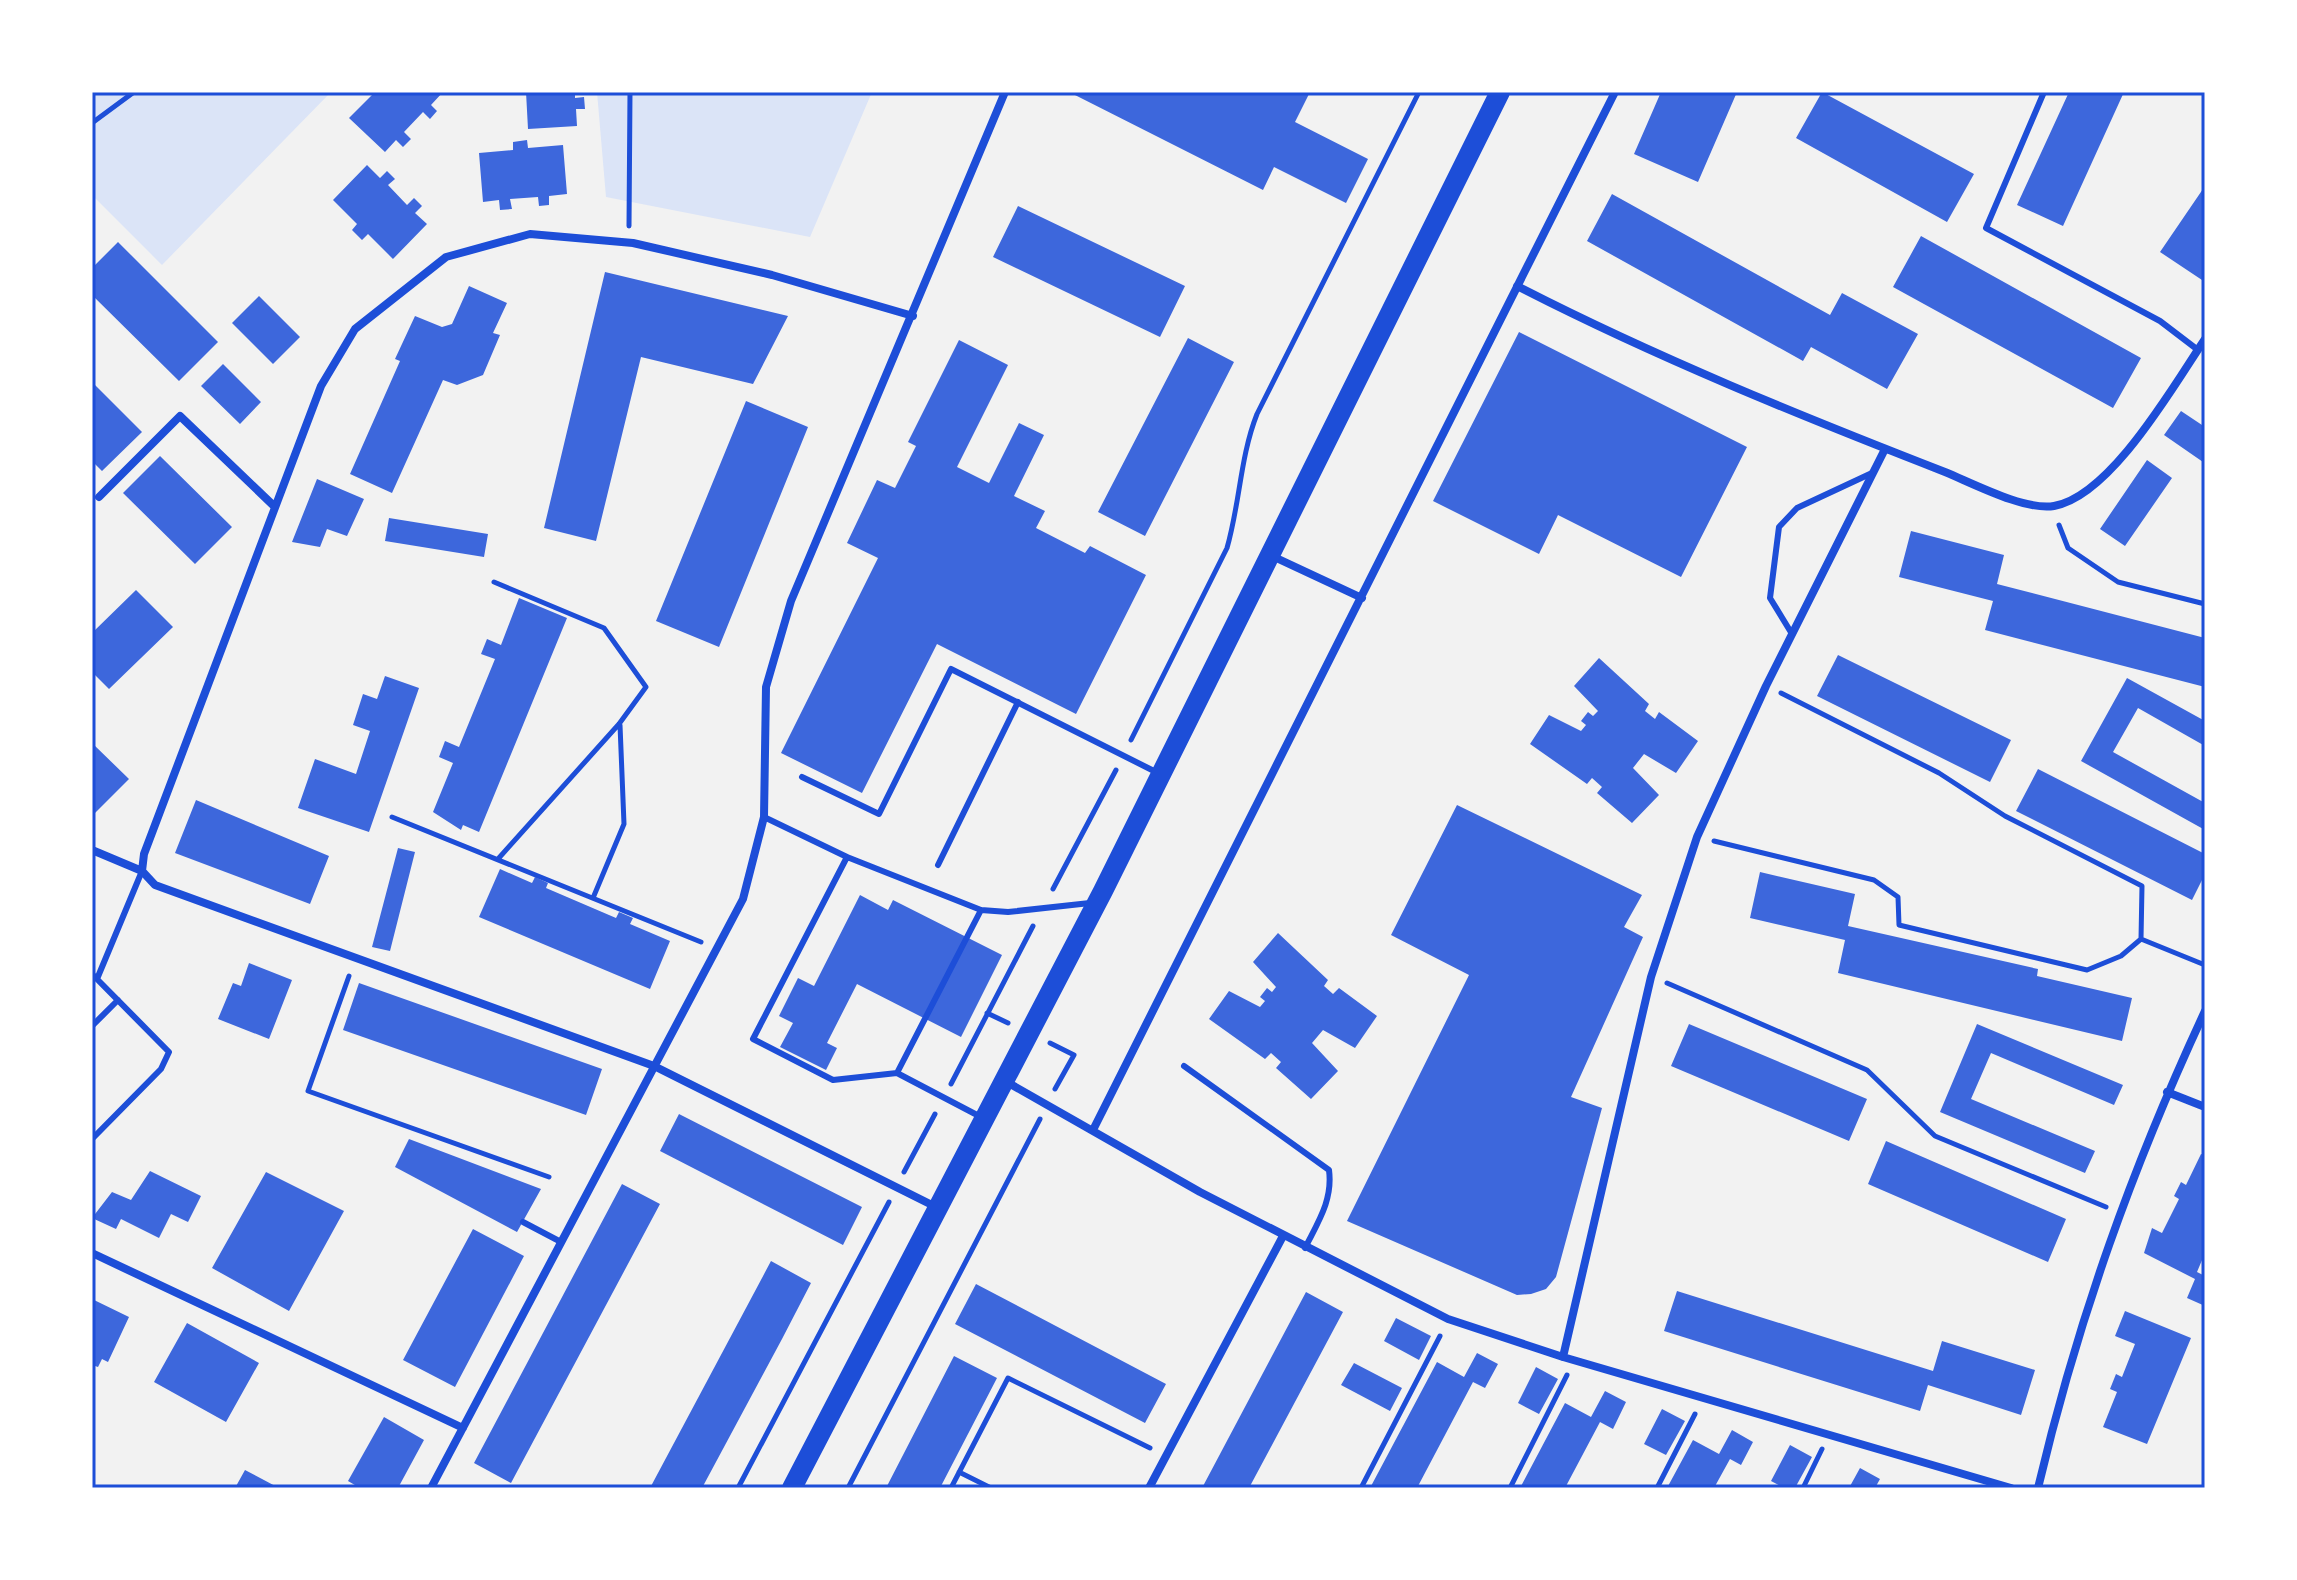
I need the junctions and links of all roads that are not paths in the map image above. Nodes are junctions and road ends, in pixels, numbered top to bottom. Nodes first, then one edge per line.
1 (1005, 92) edge
2 (1500, 92) edge
3 (1615, 92) edge
4 (2044, 92) edge
5 (1517, 286) junction
6 (913, 316) junction
7 (2205, 339) edge
8 (2198, 350) junction
9 (1885, 449) junction
10 (1872, 473) junction
11 (99, 497) dead end
12 (275, 507) junction
13 (1269, 555) junction
14 (1362, 598) junction
15 (1792, 634) junction
16 (1018, 702) junction
17 (1161, 774) junction
18 (802, 777) dead end
19 (764, 817) junction
20 (92, 850) edge
21 (847, 857) junction
22 (938, 865) dead end
23 (142, 871) junction
24 (1097, 901) junction
25 (981, 910) junction
26 (95, 976) edge
27 (118, 1000) junction
28 (2205, 1011) edge
29 (92, 1026) edge
30 (654, 1066) junction
31 (1184, 1066) dead end
32 (897, 1073) junction
33 (1005, 1081) junction
34 (2167, 1092) junction
35 (2205, 1107) edge
36 (985, 1119) junction
37 (1093, 1130) junction
38 (92, 1139) edge
39 (939, 1209) junction
40 (523, 1222) dead end
41 (1283, 1236) junction
42 (561, 1242) junction
43 (1305, 1248) junction
44 (92, 1253) edge
45 (1567, 1358) junction
46 (463, 1428) junction
47 (431, 1488) edge
48 (792, 1488) edge
49 (1149, 1488) edge
50 (2011, 1488) edge
51 (2038, 1488) edge

1 - 6 street
2 - 13 main road
3 - 5 street
4 - 8 lane
5 - 9 street
5 - 14 street
6 - 12 street
6 - 19 street
7 - 8 street
8 - 9 street
9 - 10 street
10 - 15 street
10 - 15 lane
11 - 12 street
12 - 23 street
13 - 14 street
13 - 17 main road
14 - 37 street
15 - 45 street
16 - 17 lane
16 - 18 lane
16 - 22 lane
17 - 24 main road
19 - 21 lane
19 - 30 street
20 - 23 street
21 - 25 lane
21 - 32 lane
23 - 26 lane
23 - 30 street
24 - 25 lane
24 - 33 main road
25 - 32 lane
26 - 27 lane
27 - 29 lane
27 - 38 lane
28 - 34 street
30 - 39 street
30 - 42 street
31 - 43 lane
32 - 36 lane
33 - 36 main road
33 - 37 street
34 - 35 street
34 - 51 street
36 - 39 main road
37 - 41 street
39 - 48 main road
40 - 42 lane
41 - 43 street
41 - 49 street
42 - 46 street
43 - 45 street
44 - 46 street
45 - 50 street
46 - 47 street

